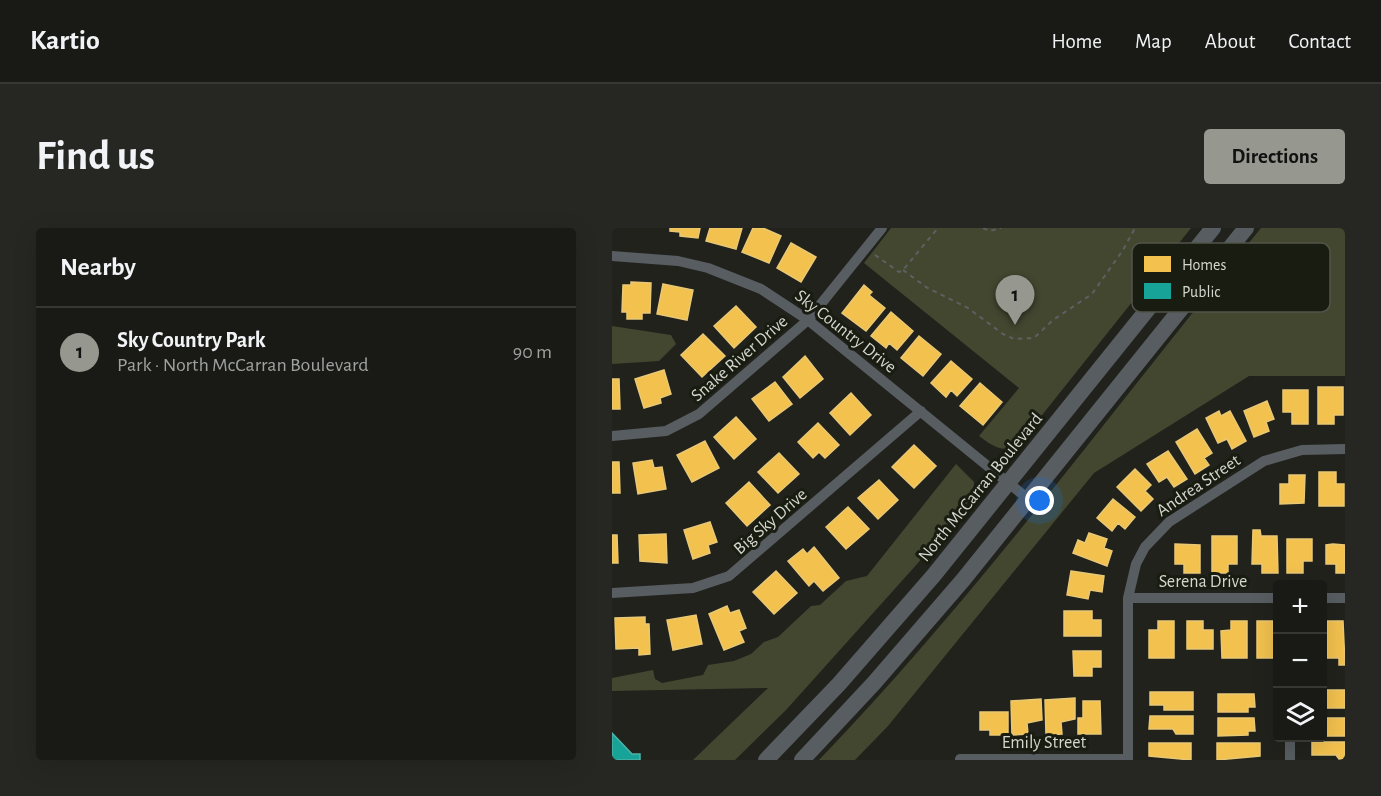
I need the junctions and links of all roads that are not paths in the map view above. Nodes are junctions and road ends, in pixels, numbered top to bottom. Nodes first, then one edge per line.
1 (882, 228) edge
2 (1213, 228) edge
3 (1246, 228) edge
4 (1201, 243) edge
5 (1234, 243) edge
6 (612, 256) edge
7 (1145, 312) edge
8 (1178, 312) edge
9 (808, 320) junction
10 (921, 411) junction
11 (612, 436) edge
12 (1345, 449) edge
13 (1008, 482) junction
14 (1028, 498) junction
15 (612, 593) edge
16 (1128, 598) junction
17 (1273, 598) edge
18 (1327, 598) edge
19 (1345, 598) edge
20 (1290, 742) edge
21 (960, 759) edge
22 (1128, 759) edge
23 (766, 760) edge
24 (802, 760) edge
25 (1290, 760) edge

1 - 9 street, Snake River Drive
2 - 4 main road, North McCarran Boulevard
3 - 5 main road
6 - 9 street, Sky Country Drive
7 - 13 main road, North McCarran Boulevard
8 - 14 main road
9 - 10 street, Sky Country Drive
9 - 11 street, Snake River Drive
10 - 13 street, Sky Country Drive
10 - 15 street, Big Sky Drive
12 - 16 street, Andrea Street
13 - 14 street, Sky Country Drive
13 - 23 main road, North McCarran Boulevard
14 - 24 main road
16 - 17 street, Serena Drive
16 - 22 street, Andrea Street
18 - 19 street
20 - 25 street
21 - 22 street, Emily Street

